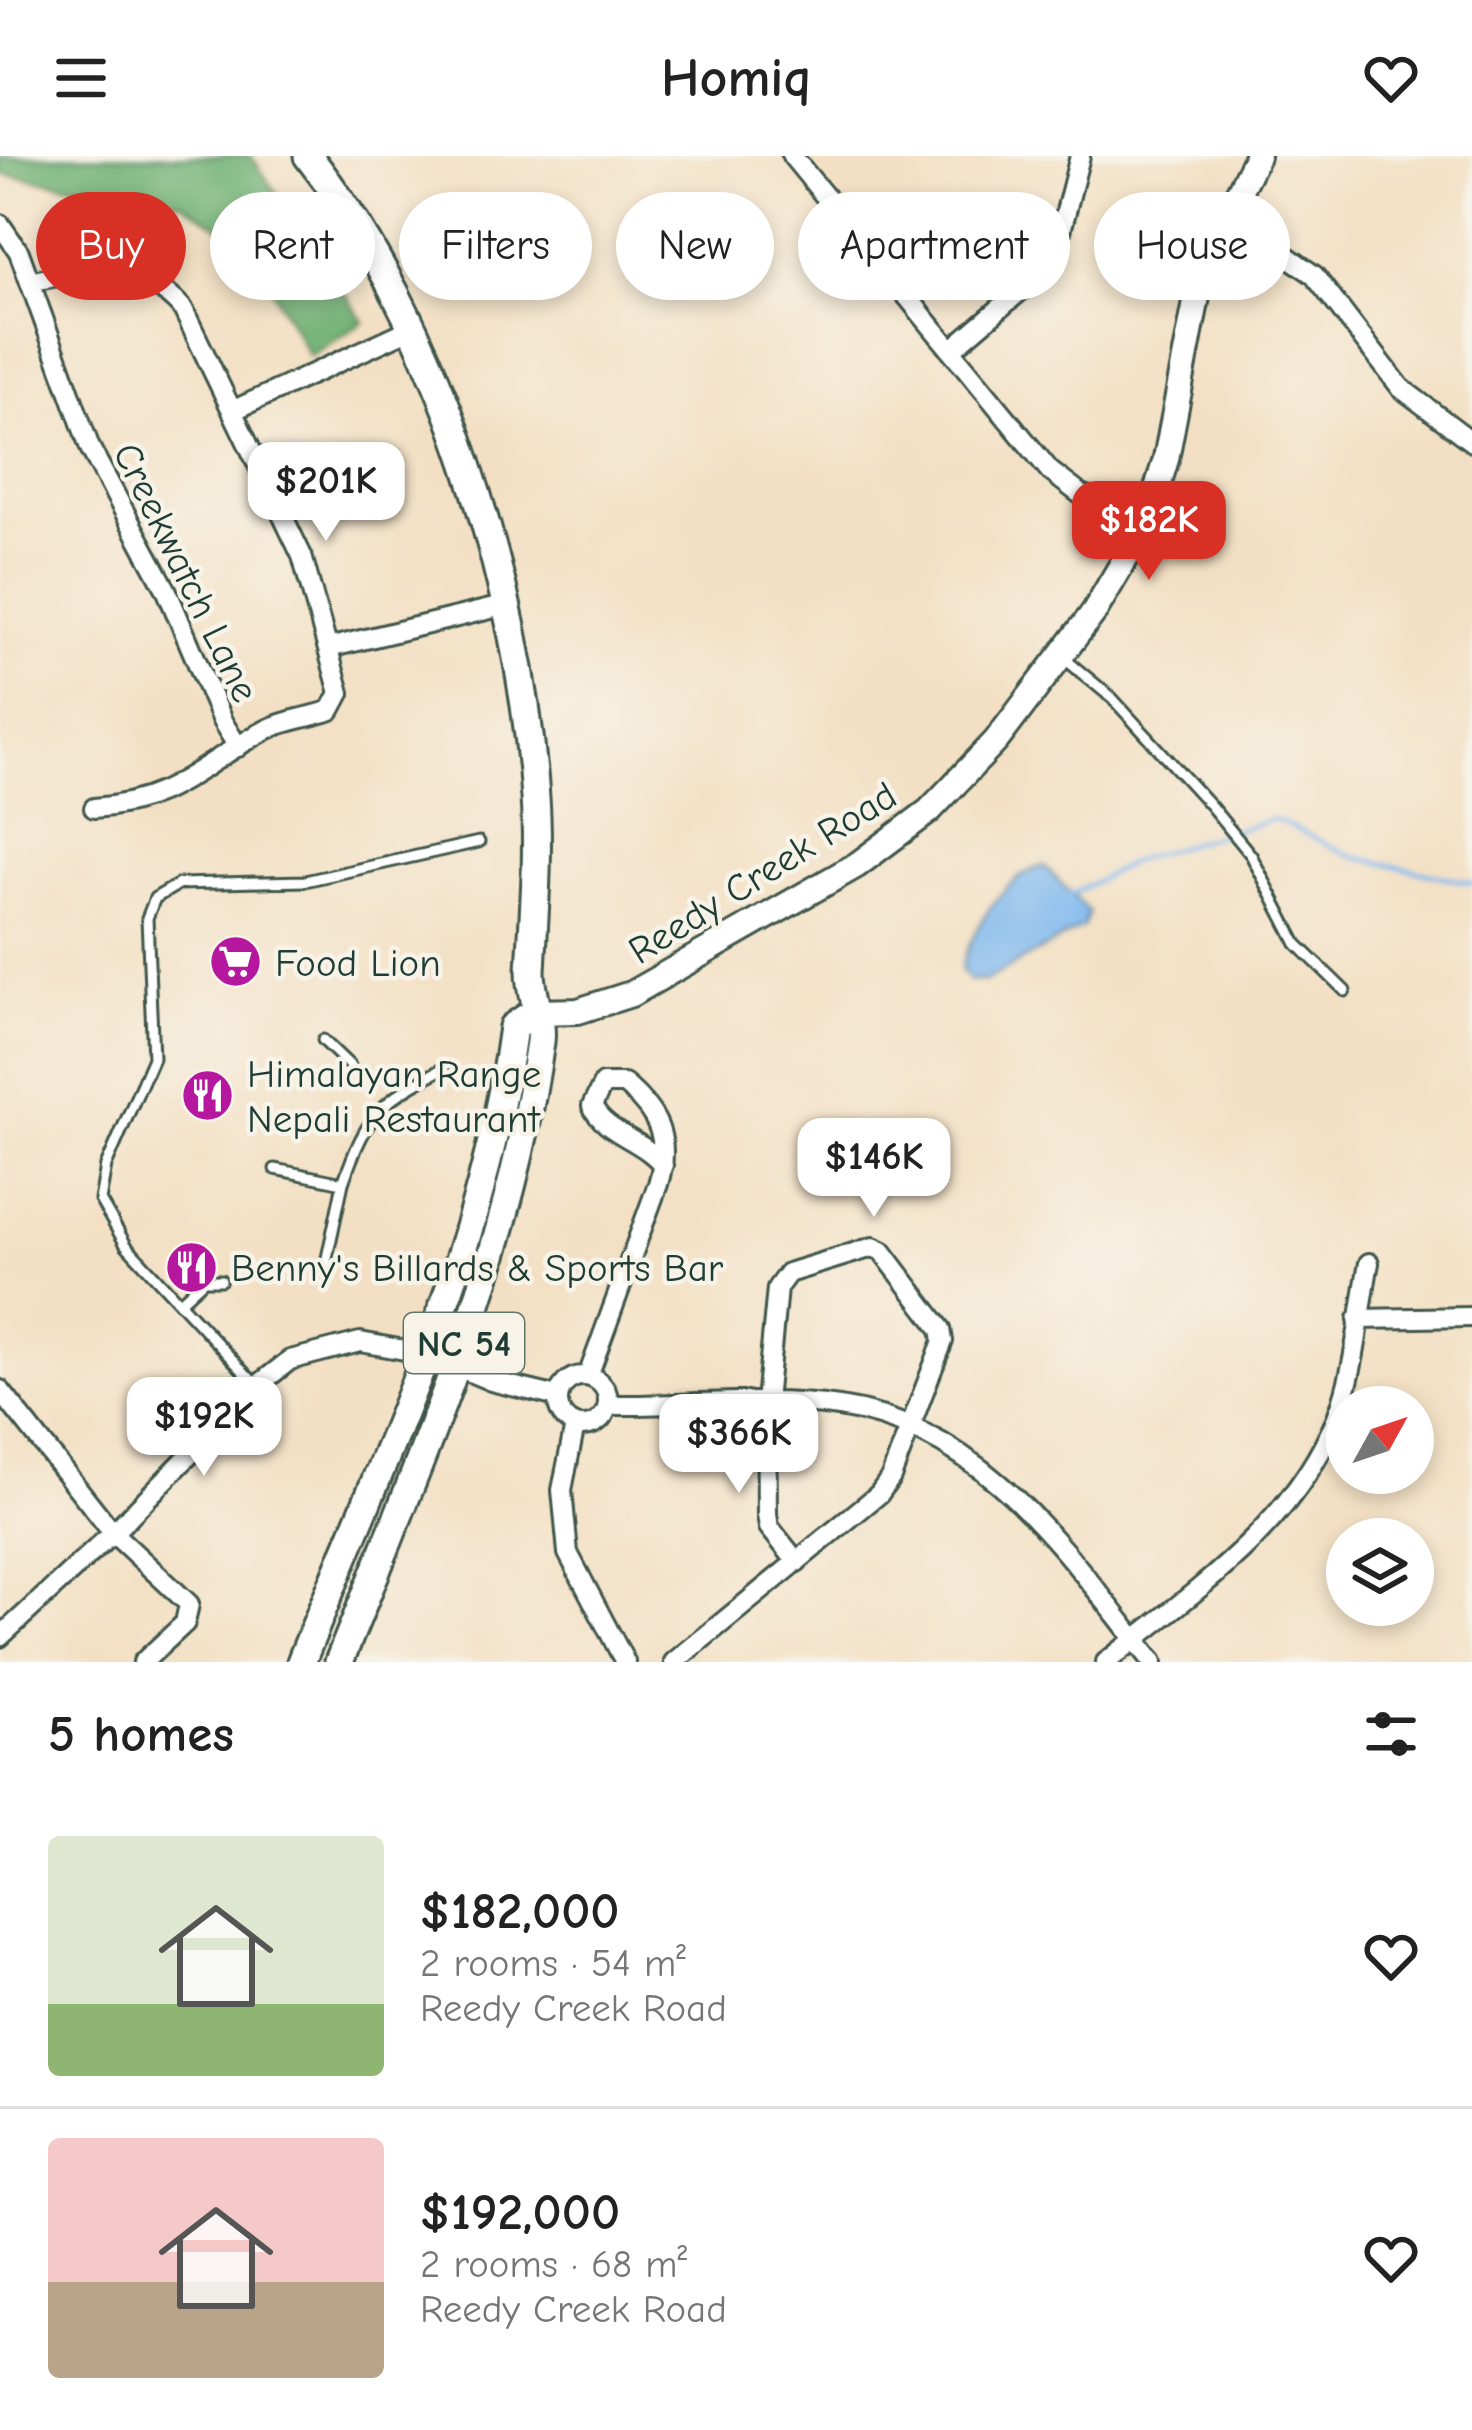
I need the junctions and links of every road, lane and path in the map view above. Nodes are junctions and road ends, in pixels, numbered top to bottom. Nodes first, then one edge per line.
1 (308, 156) edge
2 (792, 156) edge
3 (1080, 156) edge
4 (1257, 156) edge
5 (1237, 192) edge
6 (0, 224) edge
7 (1290, 258) edge
8 (30, 282) junction
9 (1193, 300) edge
10 (410, 329) junction
11 (951, 350) junction
12 (232, 411) junction
13 (1472, 442) edge
14 (1147, 522) junction
15 (507, 605) junction
16 (328, 648) junction
17 (1060, 656) junction
18 (238, 747) junction
19 (94, 808) dead end
20 (479, 842) dead end
21 (1346, 991) dead end
22 (535, 1012) junction
23 (323, 1040) dead end
24 (350, 1066) dead end
25 (444, 1068) dead end
26 (663, 1165) junction
27 (274, 1169) dead end
28 (343, 1183) junction
29 (1369, 1263) dead end
30 (324, 1272) dead end
31 (221, 1280) dead end
32 (180, 1302) junction
33 (1472, 1317) edge
34 (1358, 1319) junction
35 (427, 1354) junction
36 (456, 1367) junction
37 (588, 1376) junction
38 (256, 1386) junction
39 (0, 1390) edge
40 (558, 1397) junction
41 (766, 1402) junction
42 (608, 1405) junction
43 (575, 1425) junction
44 (912, 1427) junction
45 (113, 1533) junction
46 (797, 1562) junction
47 (0, 1637) edge
48 (1134, 1639) junction
49 (143, 1662) edge
50 (301, 1662) edge
51 (340, 1662) edge
52 (625, 1662) edge
53 (674, 1662) edge
54 (1106, 1662) edge
55 (1153, 1662) edge

1 - 10 main road, NC 54
2 - 11 street
3 - 11 street
4 - 5 street, Reedy Creek Road
6 - 8 street, Creekwatch Lane
7 - 13 street
8 - 12 street
8 - 18 street, Creekwatch Lane
9 - 14 street, Reedy Creek Road
10 - 12 street
10 - 15 main road, NC 54
11 - 14 street
12 - 16 street
14 - 17 street, Reedy Creek Road
15 - 16 street
15 - 22 main road, NC 54
16 - 18 street
17 - 21 lane
17 - 22 street, Reedy Creek Road
18 - 19 street
20 - 32 lane
22 - 35 main road, NC 54
22 - 36 main road, NC 54
23 - 24 lane
25 - 28 lane
26 - 26 street
26 - 37 street
27 - 28 lane
28 - 30 lane
29 - 34 street
31 - 32 lane
32 - 38 lane
33 - 34 street
34 - 48 street
35 - 36 street
35 - 38 street
35 - 50 main road, NC 54
36 - 40 street
36 - 51 main road, NC 54
37 - 40 street
37 - 42 street
38 - 45 street
39 - 45 street
40 - 43 street
41 - 42 street
41 - 44 street
41 - 44 street
41 - 46 street
42 - 43 street
43 - 52 street
44 - 46 street
44 - 48 street
45 - 47 street
45 - 49 street
46 - 53 street
48 - 54 street
48 - 55 street

